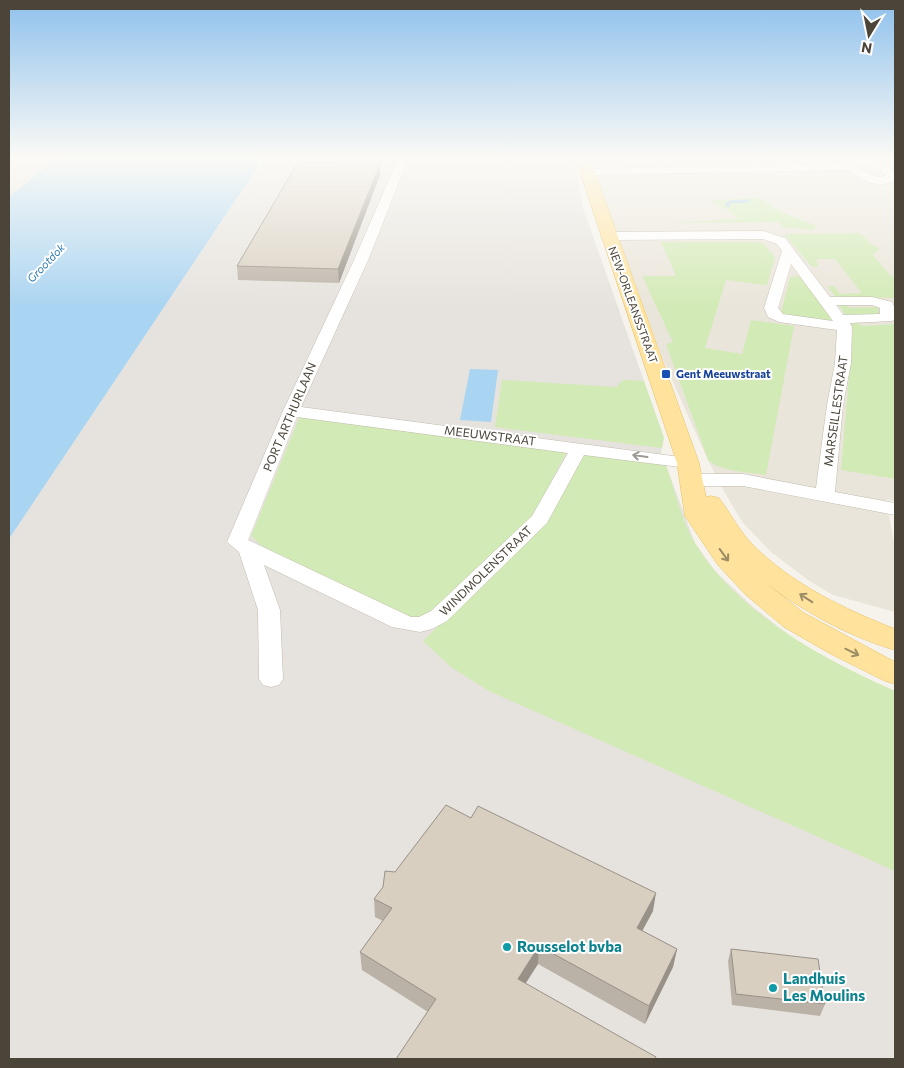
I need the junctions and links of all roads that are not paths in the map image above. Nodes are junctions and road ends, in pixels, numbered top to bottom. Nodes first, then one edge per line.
1 (382, 209) edge
2 (599, 209) edge
3 (608, 236) junction
4 (788, 252) junction
5 (781, 272) junction
6 (804, 273) junction
7 (895, 299) edge
8 (825, 300) junction
9 (880, 302) junction
10 (842, 323) junction
11 (291, 410) junction
12 (579, 448) junction
13 (690, 471) junction
14 (824, 496) junction
15 (895, 509) edge
16 (248, 549) junction
17 (895, 640) edge
18 (895, 674) edge
19 (271, 679) dead end

1 - 11 street, PORT ARTHURLAAN
2 - 3 main road, NEW-ORLEANSSTRAAT
3 - 4 street
3 - 13 main road, NEW-ORLEANSSTRAAT
4 - 5 street
4 - 6 street
5 - 6 street
5 - 10 street
6 - 8 street
7 - 9 street
8 - 9 street
8 - 10 street
9 - 10 street
10 - 14 street, MARSEILLESTRAAT
11 - 12 street, MEEUWSTRAAT
11 - 16 street, PORT ARTHURLAAN
13 -> 12 street, MEEUWSTRAAT
12 - 16 street, WINDMOLENSTRAAT
13 - 14 street, MEEUWSTRAAT
17 -> 13 main road, NEW-ORLEANSSTRAAT
13 -> 18 main road, NEW-ORLEANSSTRAAT
14 - 15 street, MEEUWSTRAAT
16 - 19 street, PORT ARTHURLAAN

